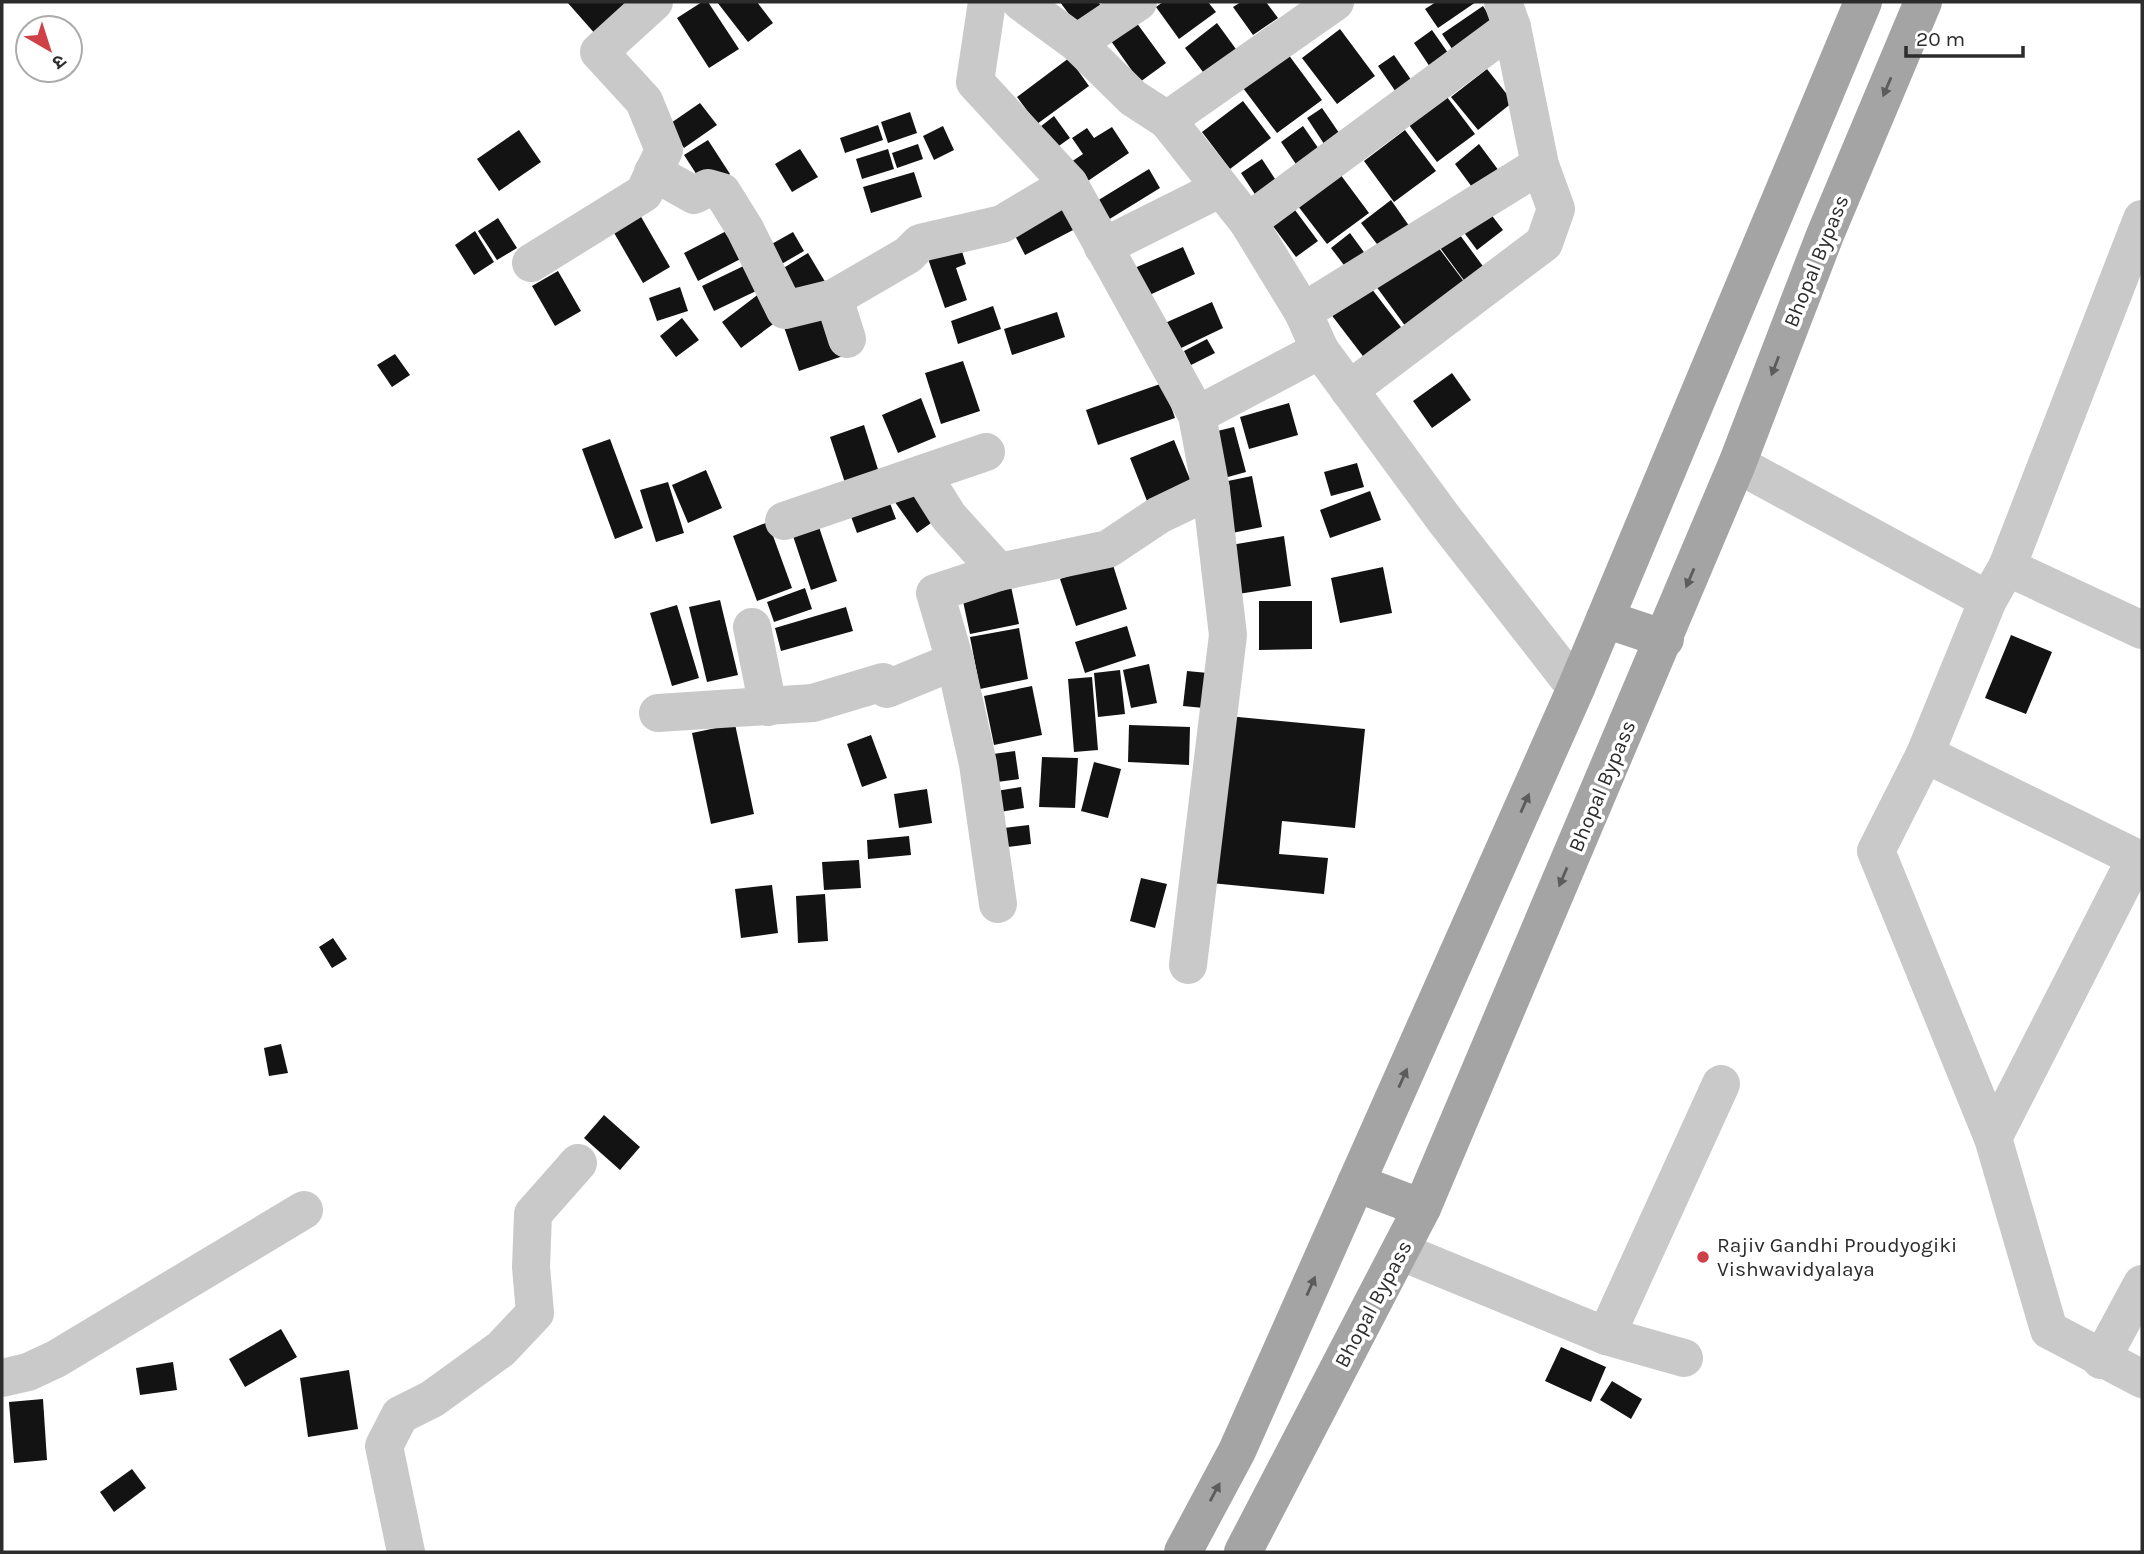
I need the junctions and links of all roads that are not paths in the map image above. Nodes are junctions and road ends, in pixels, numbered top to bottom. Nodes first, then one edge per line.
1 (653, 2) edge
2 (987, 2) edge
3 (1021, 2) edge
4 (1138, 2) edge
5 (1335, 2) edge
6 (1863, 2) edge
7 (1923, 2) edge
8 (1508, 14) edge
9 (1077, 43) junction
10 (1167, 120) junction
11 (1540, 165) junction
12 (653, 172) junction
13 (1069, 184) junction
14 (1221, 188) junction
15 (2142, 219) edge
16 (1248, 222) junction
17 (1103, 247) junction
18 (531, 263) dead end
19 (834, 298) junction
20 (1303, 312) junction
21 (847, 339) dead end
22 (1320, 350) junction
23 (1349, 390) junction
24 (1197, 415) junction
25 (986, 452) dead end
26 (1737, 464) junction
27 (922, 474) junction
28 (1211, 490) junction
29 (784, 521) dead end
30 (2007, 567) junction
31 (999, 572) junction
32 (1988, 600) junction
33 (1605, 619) junction
34 (752, 628) dead end
35 (2142, 630) edge
36 (1664, 639) junction
37 (955, 661) junction
38 (1576, 688) junction
39 (768, 707) junction
40 (659, 713) dead end
41 (1925, 754) junction
42 (2139, 859) edge
43 (998, 904) dead end
44 (1188, 965) dead end
45 (1721, 1084) dead end
46 (1993, 1138) junction
47 (578, 1163) dead end
48 (1356, 1183) junction
49 (1422, 1208) junction
50 (304, 1210) dead end
51 (1402, 1252) junction
52 (2142, 1284) edge
53 (1606, 1336) junction
54 (1684, 1358) dead end
55 (2101, 1360) junction
56 (2, 1378) edge
57 (2142, 1379) edge
58 (406, 1552) edge
59 (1183, 1552) edge
60 (1243, 1552) edge

1 - 12 street
2 - 13 street
3 - 9 street
4 - 9 street
5 - 10 street
6 - 33 main road
7 -> 26 main road, Bhopal Bypass
8 - 11 street
8 - 16 street
9 - 10 street
10 - 14 street
11 - 20 street
11 - 23 street
12 - 18 street
12 - 19 street
13 - 17 street
13 - 19 street
14 - 16 street
14 - 17 street
15 - 30 street
16 - 20 street
17 - 24 street
19 - 21 street
20 - 22 street
22 - 23 street
22 - 24 street
23 - 38 street
24 - 28 street
25 - 27 street
26 - 32 street
26 -> 36 main road, Bhopal Bypass
27 - 29 street
27 - 31 street
28 - 31 street
28 - 44 street
30 - 32 street
30 - 35 street
31 - 37 street
32 - 41 street
33 - 36 main road
33 - 38 main road
34 - 39 street
36 -> 49 main road, Bhopal Bypass
37 - 39 street
37 - 43 street
48 -> 38 main road
39 - 40 street
41 - 42 street
41 - 46 street
42 - 46 street
45 - 53 street
46 - 55 street
47 - 58 street
48 - 49 main road
59 -> 48 main road
49 - 51 main road, Bhopal Bypass
50 - 56 street
51 - 53 street
51 - 60 main road, Bhopal Bypass
52 - 55 street
53 - 54 street
55 - 57 street

